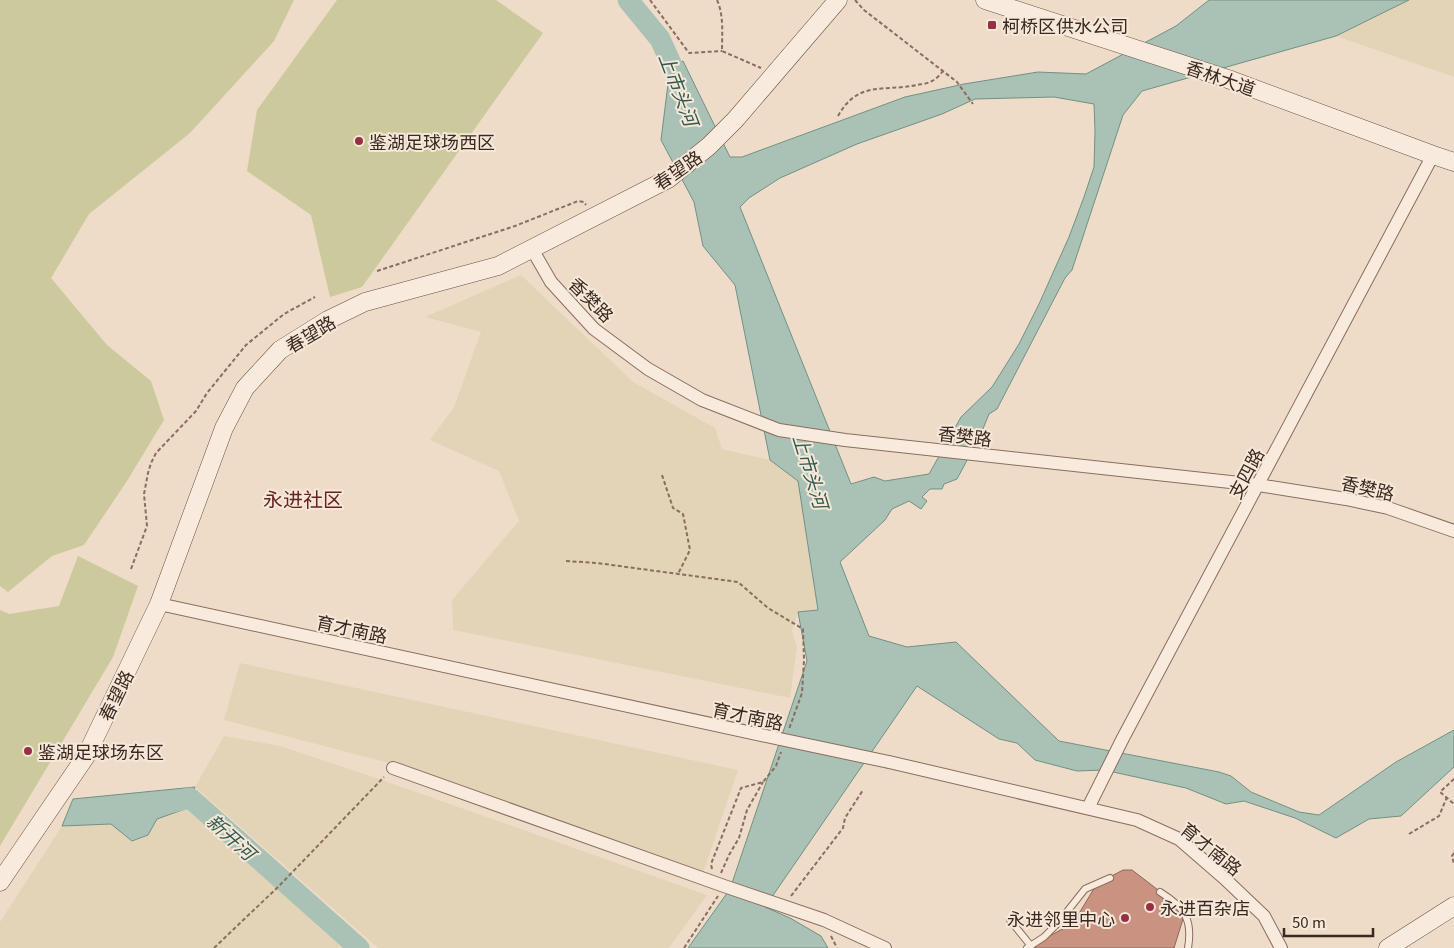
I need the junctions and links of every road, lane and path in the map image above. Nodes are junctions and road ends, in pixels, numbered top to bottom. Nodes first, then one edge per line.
1 (650, 0) edge
2 (717, 0) edge
3 (838, 0) edge
4 (855, 0) edge
5 (985, 0) edge
6 (722, 51) junction
7 (943, 71) junction
8 (775, 74) junction
9 (973, 104) dead end
10 (838, 116) dead end
11 (1433, 155) junction
12 (1454, 162) edge
13 (595, 216) junction
14 (532, 249) junction
15 (377, 271) dead end
16 (315, 297) dead end
17 (662, 475) dead end
18 (1258, 485) junction
19 (1454, 531) edge
20 (566, 561) dead end
21 (131, 569) dead end
22 (678, 574) junction
23 (159, 604) junction
24 (789, 729) dead end
25 (781, 744) junction
26 (393, 768) joint
27 (1454, 779) edge
28 (763, 782) junction
29 (863, 790) dead end
30 (1446, 797) junction
31 (1454, 804) edge
32 (1088, 808) junction
33 (1410, 834) dead end
34 (1454, 853) edge
35 (1454, 864) edge
36 (1119, 874) edge
37 (0, 882) edge
38 (720, 885) junction
39 (1155, 890) edge
40 (714, 902) dead end
41 (1454, 906) edge
42 (789, 909) junction
43 (1010, 920) dead end
44 (1029, 947) edge
45 (214, 948) edge
46 (684, 948) edge
47 (885, 948) edge
48 (1188, 948) edge
49 (1281, 948) edge
50 (1388, 948) edge

1 - 6 path
2 - 6 path
3 - 8 street, 春望路
4 - 7 path
5 - 11 street, 香林大道
6 - 8 path
7 - 9 path
7 - 10 path
8 - 13 street, 春望路
11 - 12 street, 香林大道
11 - 18 street, 支四路
13 - 14 street, 春望路
13 - 15 path
14 - 18 street, 香樊路
14 - 23 street, 春望路
16 - 21 path
17 - 22 path
18 - 19 street, 香樊路
18 - 32 street, 支四路
20 - 22 path
22 - 24 path
23 - 25 street, 育才南路
23 - 37 street, 春望路
25 - 28 path
25 - 32 street, 育才南路, bridge
26 - 38 street
26 - 45 path
27 - 30 path
28 - 38 path
28 - 38 path
29 - 42 path
30 - 31 path
30 - 33 path
32 - 49 street, 育才南路
34 - 35 path
36 - 44 lane
38 - 42 street
39 - 48 lane
40 - 46 path
41 - 50 street
42 - 47 street
43 - 44 lane

